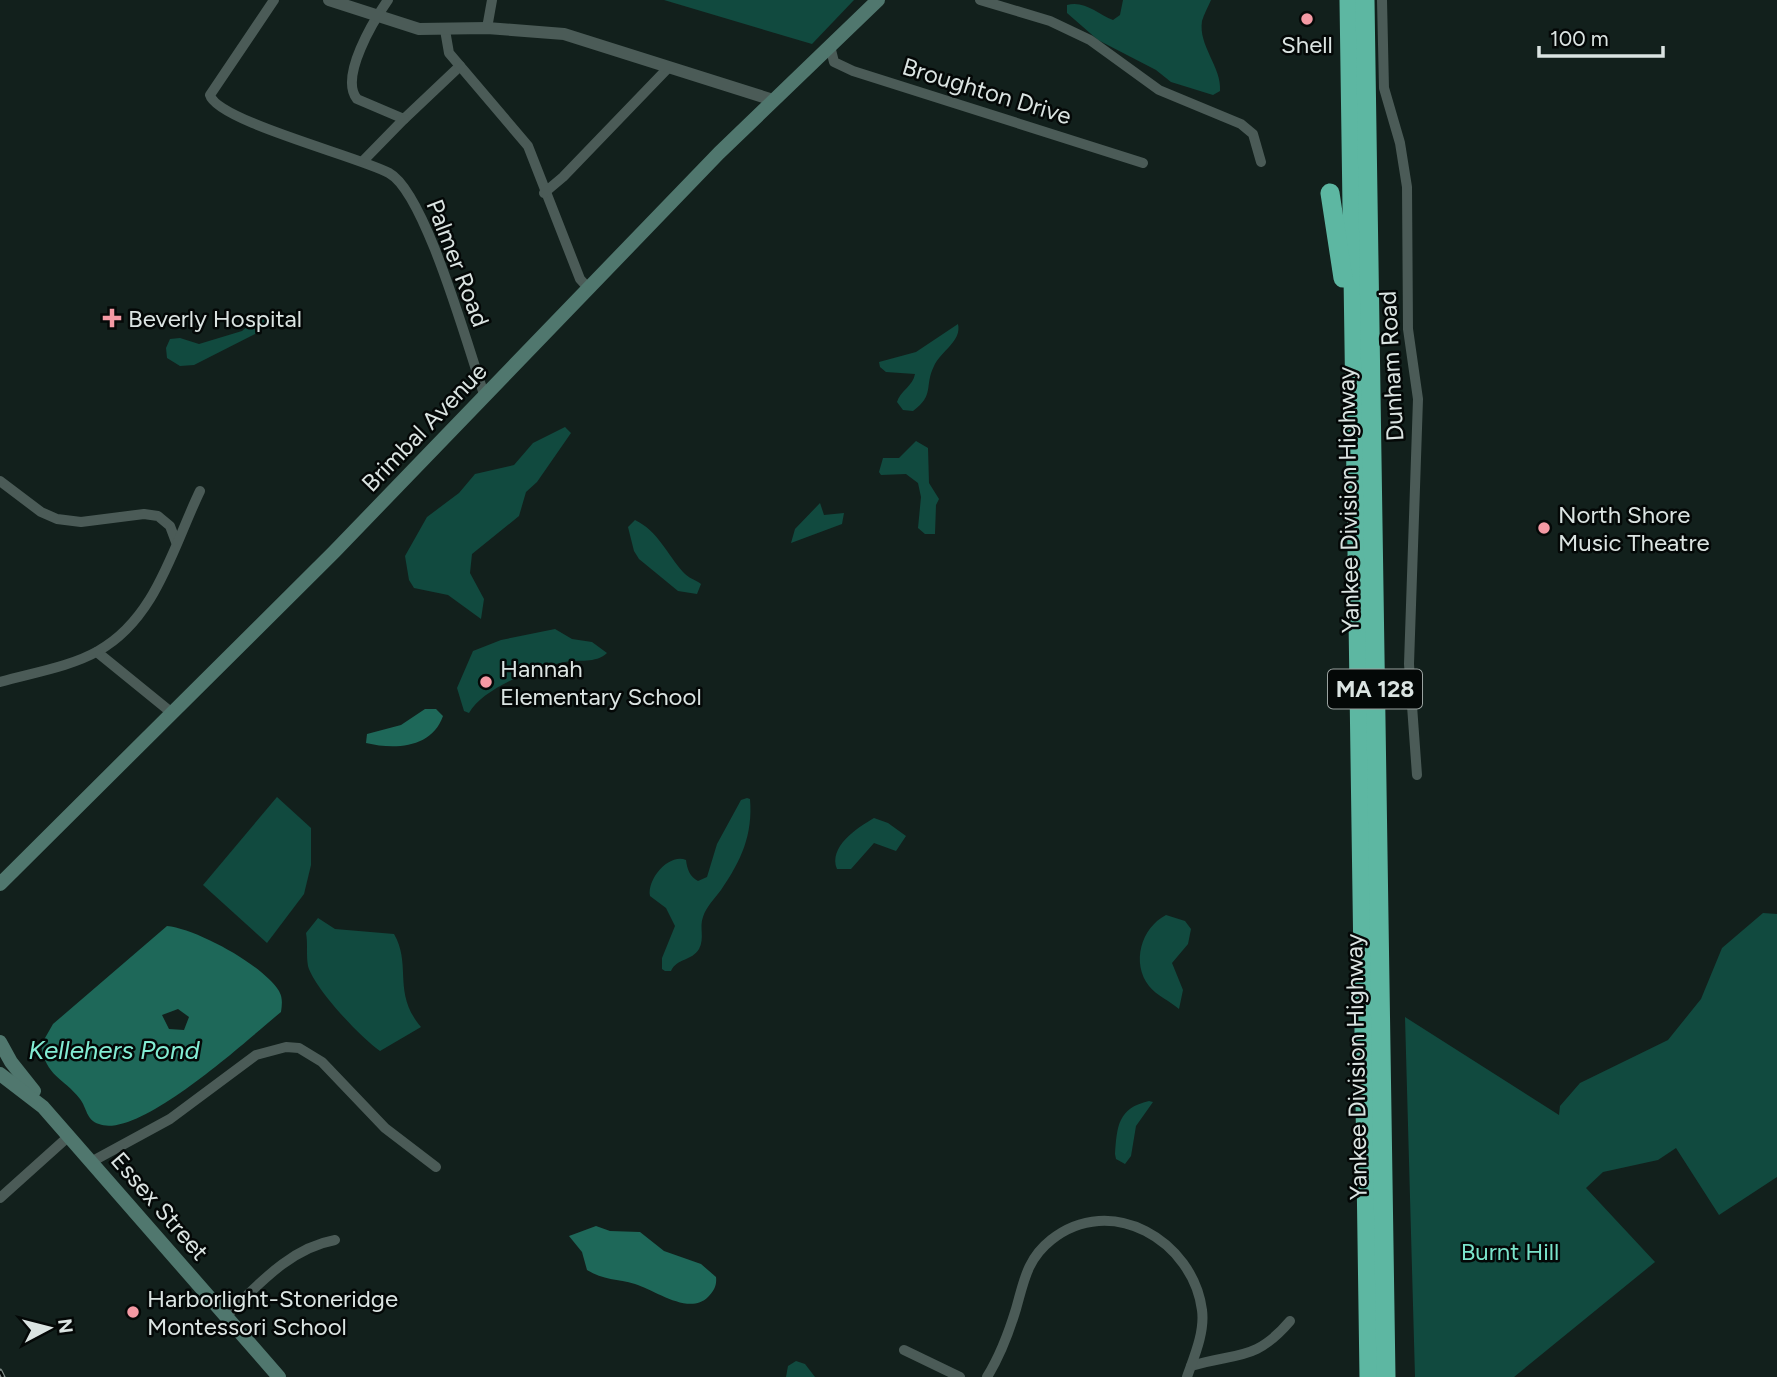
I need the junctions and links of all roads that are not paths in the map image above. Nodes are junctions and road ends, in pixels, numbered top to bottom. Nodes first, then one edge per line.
1 (274, 0) edge
2 (329, 0) edge
3 (388, 0) edge
4 (492, 0) edge
5 (878, 0) edge
6 (980, 0) edge
7 (1349, 0) edge
8 (1365, 0) edge
9 (1382, 0) edge
10 (377, 16) junction
11 (487, 28) junction
12 (445, 30) junction
13 (830, 46) junction
14 (460, 66) junction
15 (669, 67) junction
16 (773, 100) junction
17 (404, 119) junction
18 (363, 161) junction
19 (1261, 162) dead end
20 (1143, 163) dead end
21 (544, 193) junction
22 (1330, 193) dead end
23 (589, 289) junction
24 (1354, 362) junction
25 (485, 397) junction
26 (0, 481) edge
27 (200, 491) dead end
28 (176, 542) junction
29 (97, 652) junction
30 (0, 682) edge
31 (172, 713) junction
32 (1417, 775) dead end
33 (0, 884) edge
34 (0, 1044) edge
35 (0, 1074) edge
36 (43, 1107) junction
37 (69, 1136) junction
38 (91, 1161) junction
39 (436, 1167) dead end
40 (0, 1198) edge
41 (335, 1240) dead end
42 (226, 1316) junction
43 (1290, 1321) dead end
44 (904, 1350) dead end
45 (1191, 1366) junction
46 (279, 1377) edge
47 (960, 1377) edge
48 (987, 1377) edge
49 (1187, 1377) edge
50 (1369, 1377) edge
51 (1386, 1377) edge

1 - 18 street, Palmer Road
2 - 10 street
3 - 10 street
4 - 11 street
5 - 13 main road, Brimbal Avenue
6 - 19 street
7 - 24 highway, Yankee Division Highway / MA 128
8 - 51 highway, Yankee Division Highway / MA 128
9 - 32 street, Dunham Road
10 - 12 street
10 - 17 street
11 - 12 street
11 - 15 street
12 - 14 street
13 - 16 main road, Brimbal Avenue
13 - 20 street, Broughton Drive
14 - 17 street
14 - 21 street
15 - 16 street
15 - 21 street
16 - 23 main road, Brimbal Avenue
17 - 18 street
18 - 25 street, Palmer Road
21 - 23 street
22 - 24 highway
23 - 25 main road, Brimbal Avenue
24 - 50 highway, Yankee Division Highway / MA 128
25 - 31 main road, Brimbal Avenue
26 - 28 street
27 - 28 street
28 - 29 street
29 - 30 street
29 - 31 street
31 - 33 main road, Brimbal Avenue
34 - 36 main road
35 - 36 main road, Essex Street
36 - 37 main road, Essex Street
37 - 38 main road, Essex Street
37 - 40 street
38 - 39 street
38 - 42 main road, Essex Street
41 - 42 street
42 - 46 main road, Essex Street
43 - 45 street
44 - 47 street
45 - 48 street
45 - 49 street

